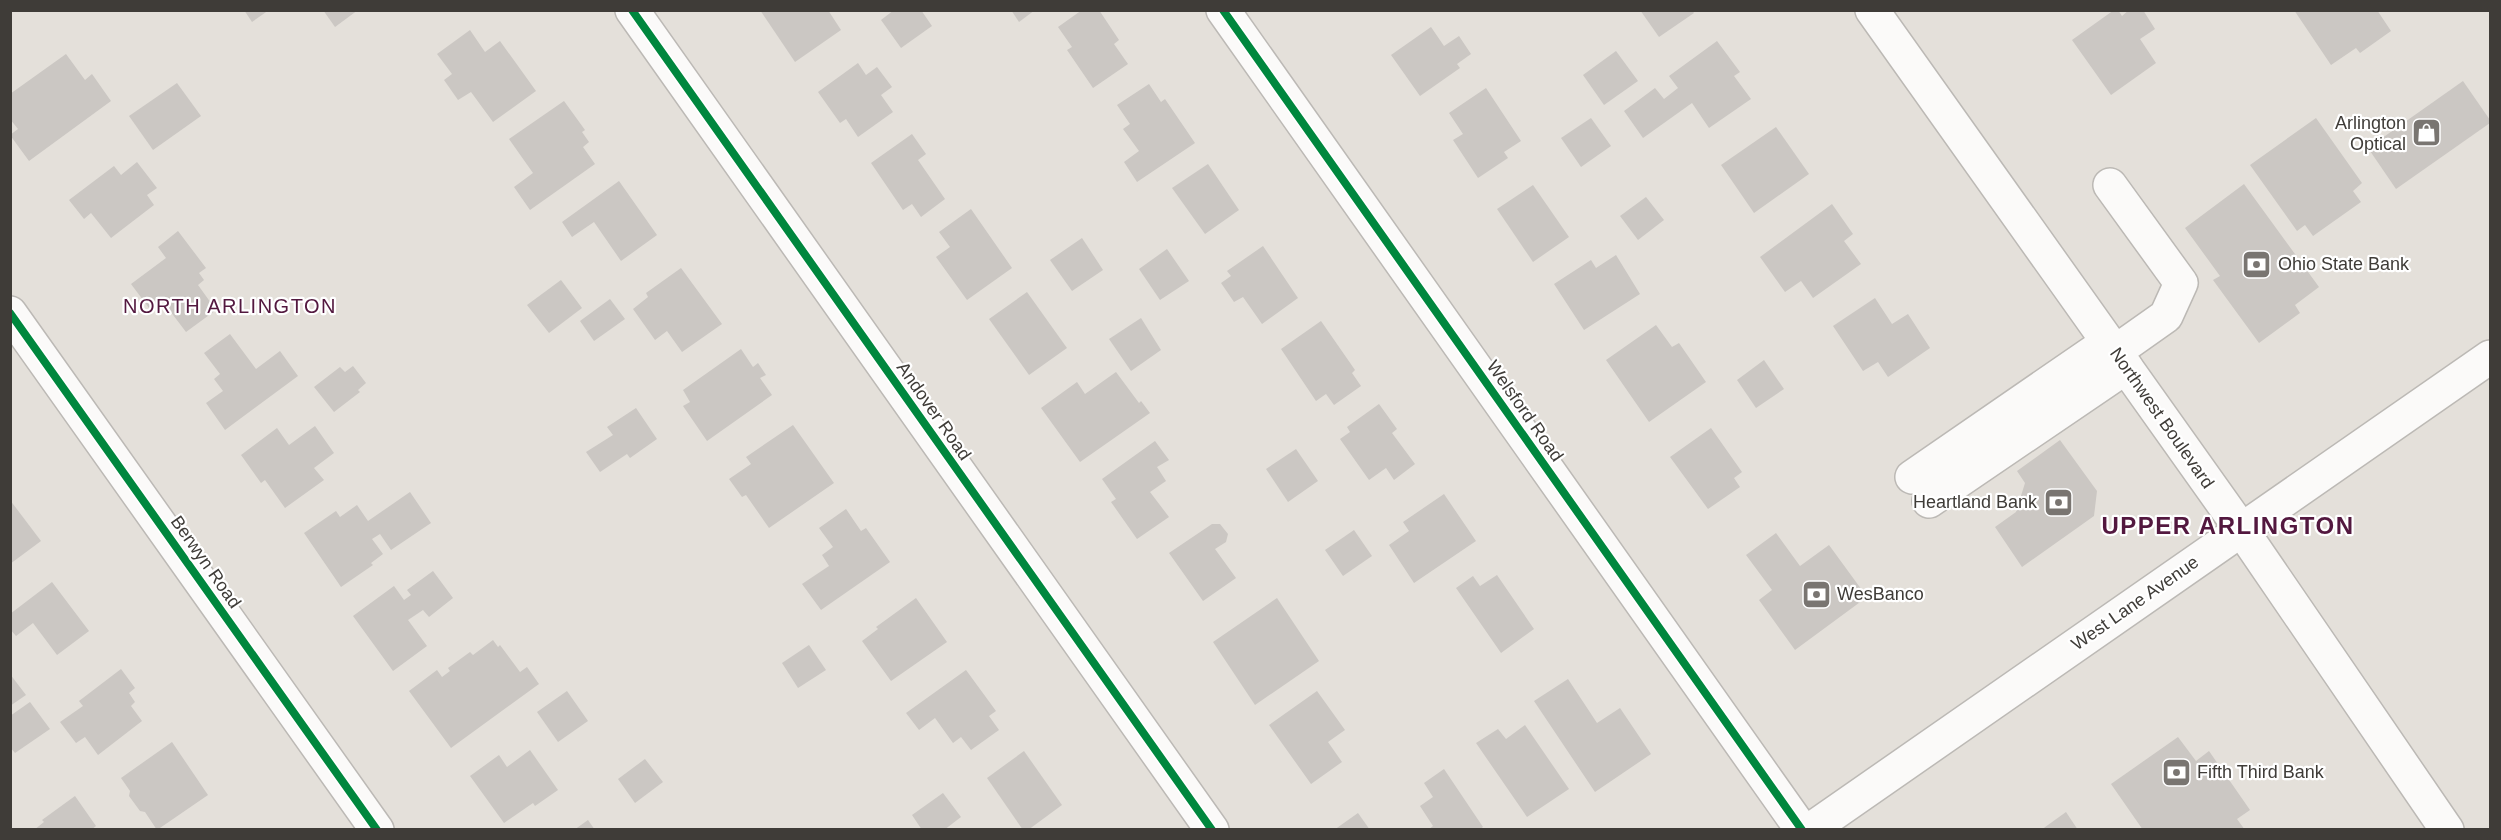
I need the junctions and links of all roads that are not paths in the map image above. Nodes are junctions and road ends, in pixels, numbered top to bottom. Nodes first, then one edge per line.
1 (1223, 10) edge
2 (1872, 10) edge
3 (640, 13) edge
4 (2110, 185) dead end
5 (10, 313) edge
6 (2116, 354) junction
7 (2490, 357) edge
8 (1921, 489) dead end
9 (2241, 529) junction
10 (377, 830) edge
11 (1212, 830) edge
12 (1802, 830) edge
13 (1810, 830) edge
14 (2447, 830) edge

1 - 12 street, Welsford Road
2 - 6 street, Northwest Boulevard
3 - 11 street, Andover Road
4 - 6 street
5 - 10 street, Berwyn Road
6 - 8 street
6 - 9 street, Northwest Boulevard
7 - 9 street, West Lane Avenue
9 - 13 street, West Lane Avenue
9 - 14 street, Northwest Boulevard

